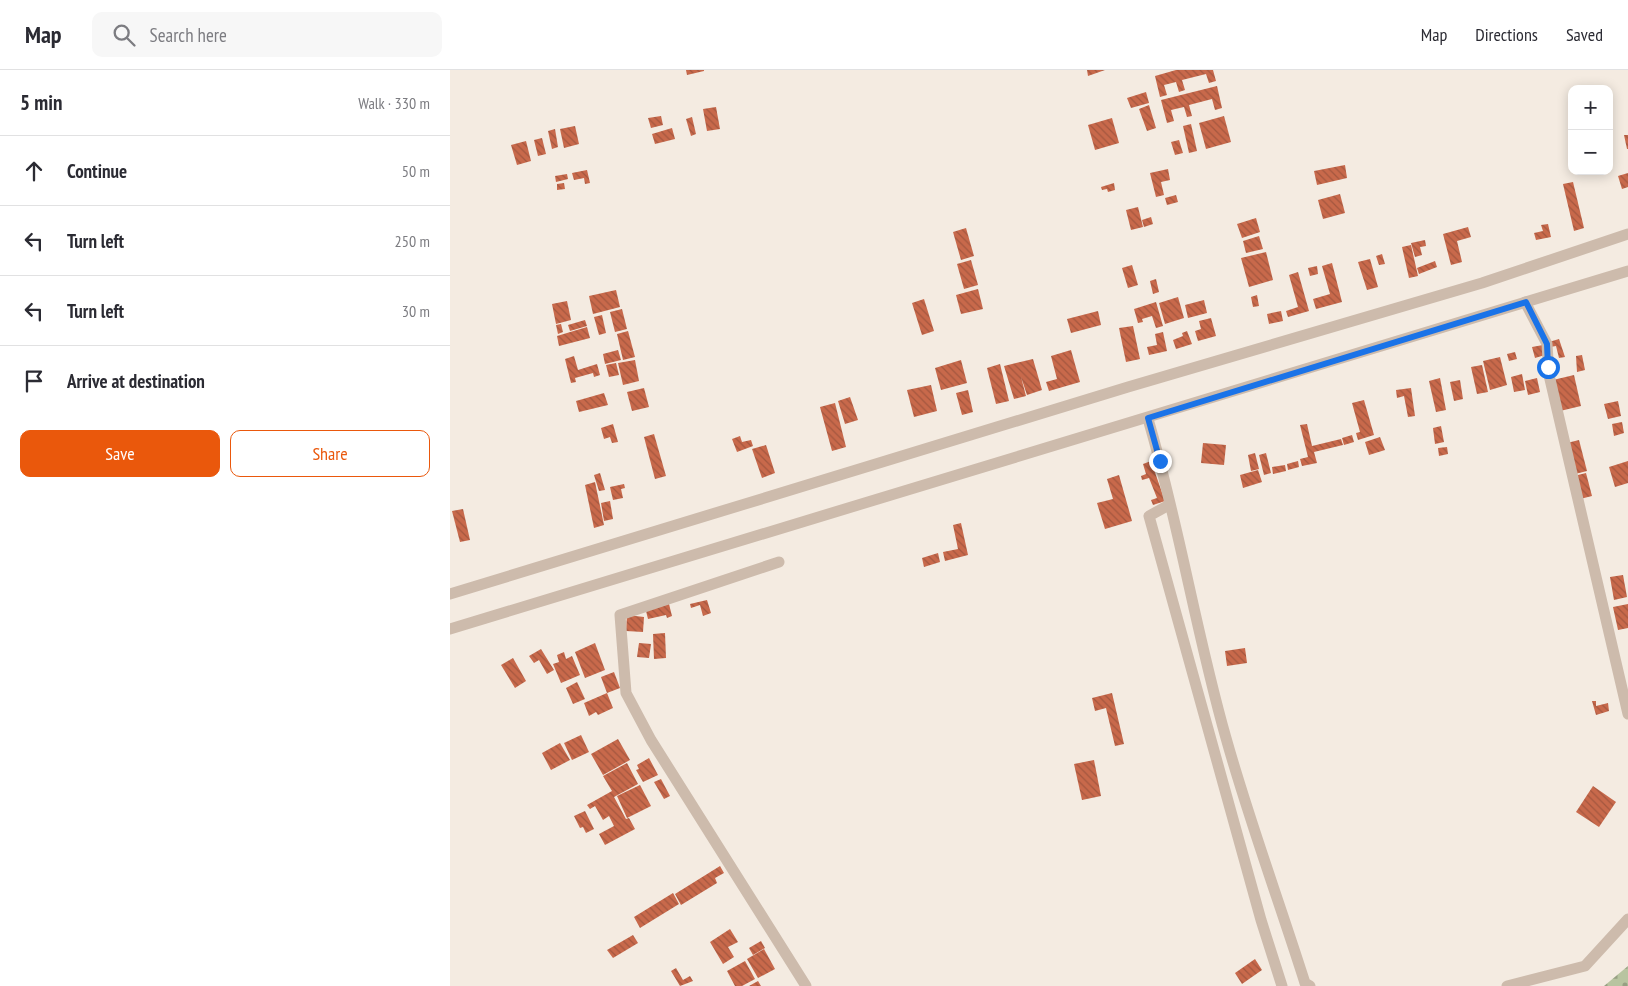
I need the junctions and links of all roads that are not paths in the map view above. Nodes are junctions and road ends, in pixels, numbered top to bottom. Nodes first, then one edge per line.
1 (1628, 234) edge
2 (1628, 271) edge
3 (1526, 302) junction
4 (1148, 418) junction
5 (1169, 505) junction
6 (779, 562) dead end
7 (450, 594) edge
8 (450, 629) edge
9 (1628, 714) edge
10 (1628, 920) edge
11 (806, 986) edge
12 (1282, 986) edge
13 (1310, 986) edge
14 (1507, 986) edge

1 - 7 street
2 - 3 street
3 - 4 street
3 - 9 street
4 - 5 street
4 - 8 street
5 - 12 street
5 - 13 street
6 - 11 street
10 - 14 street

